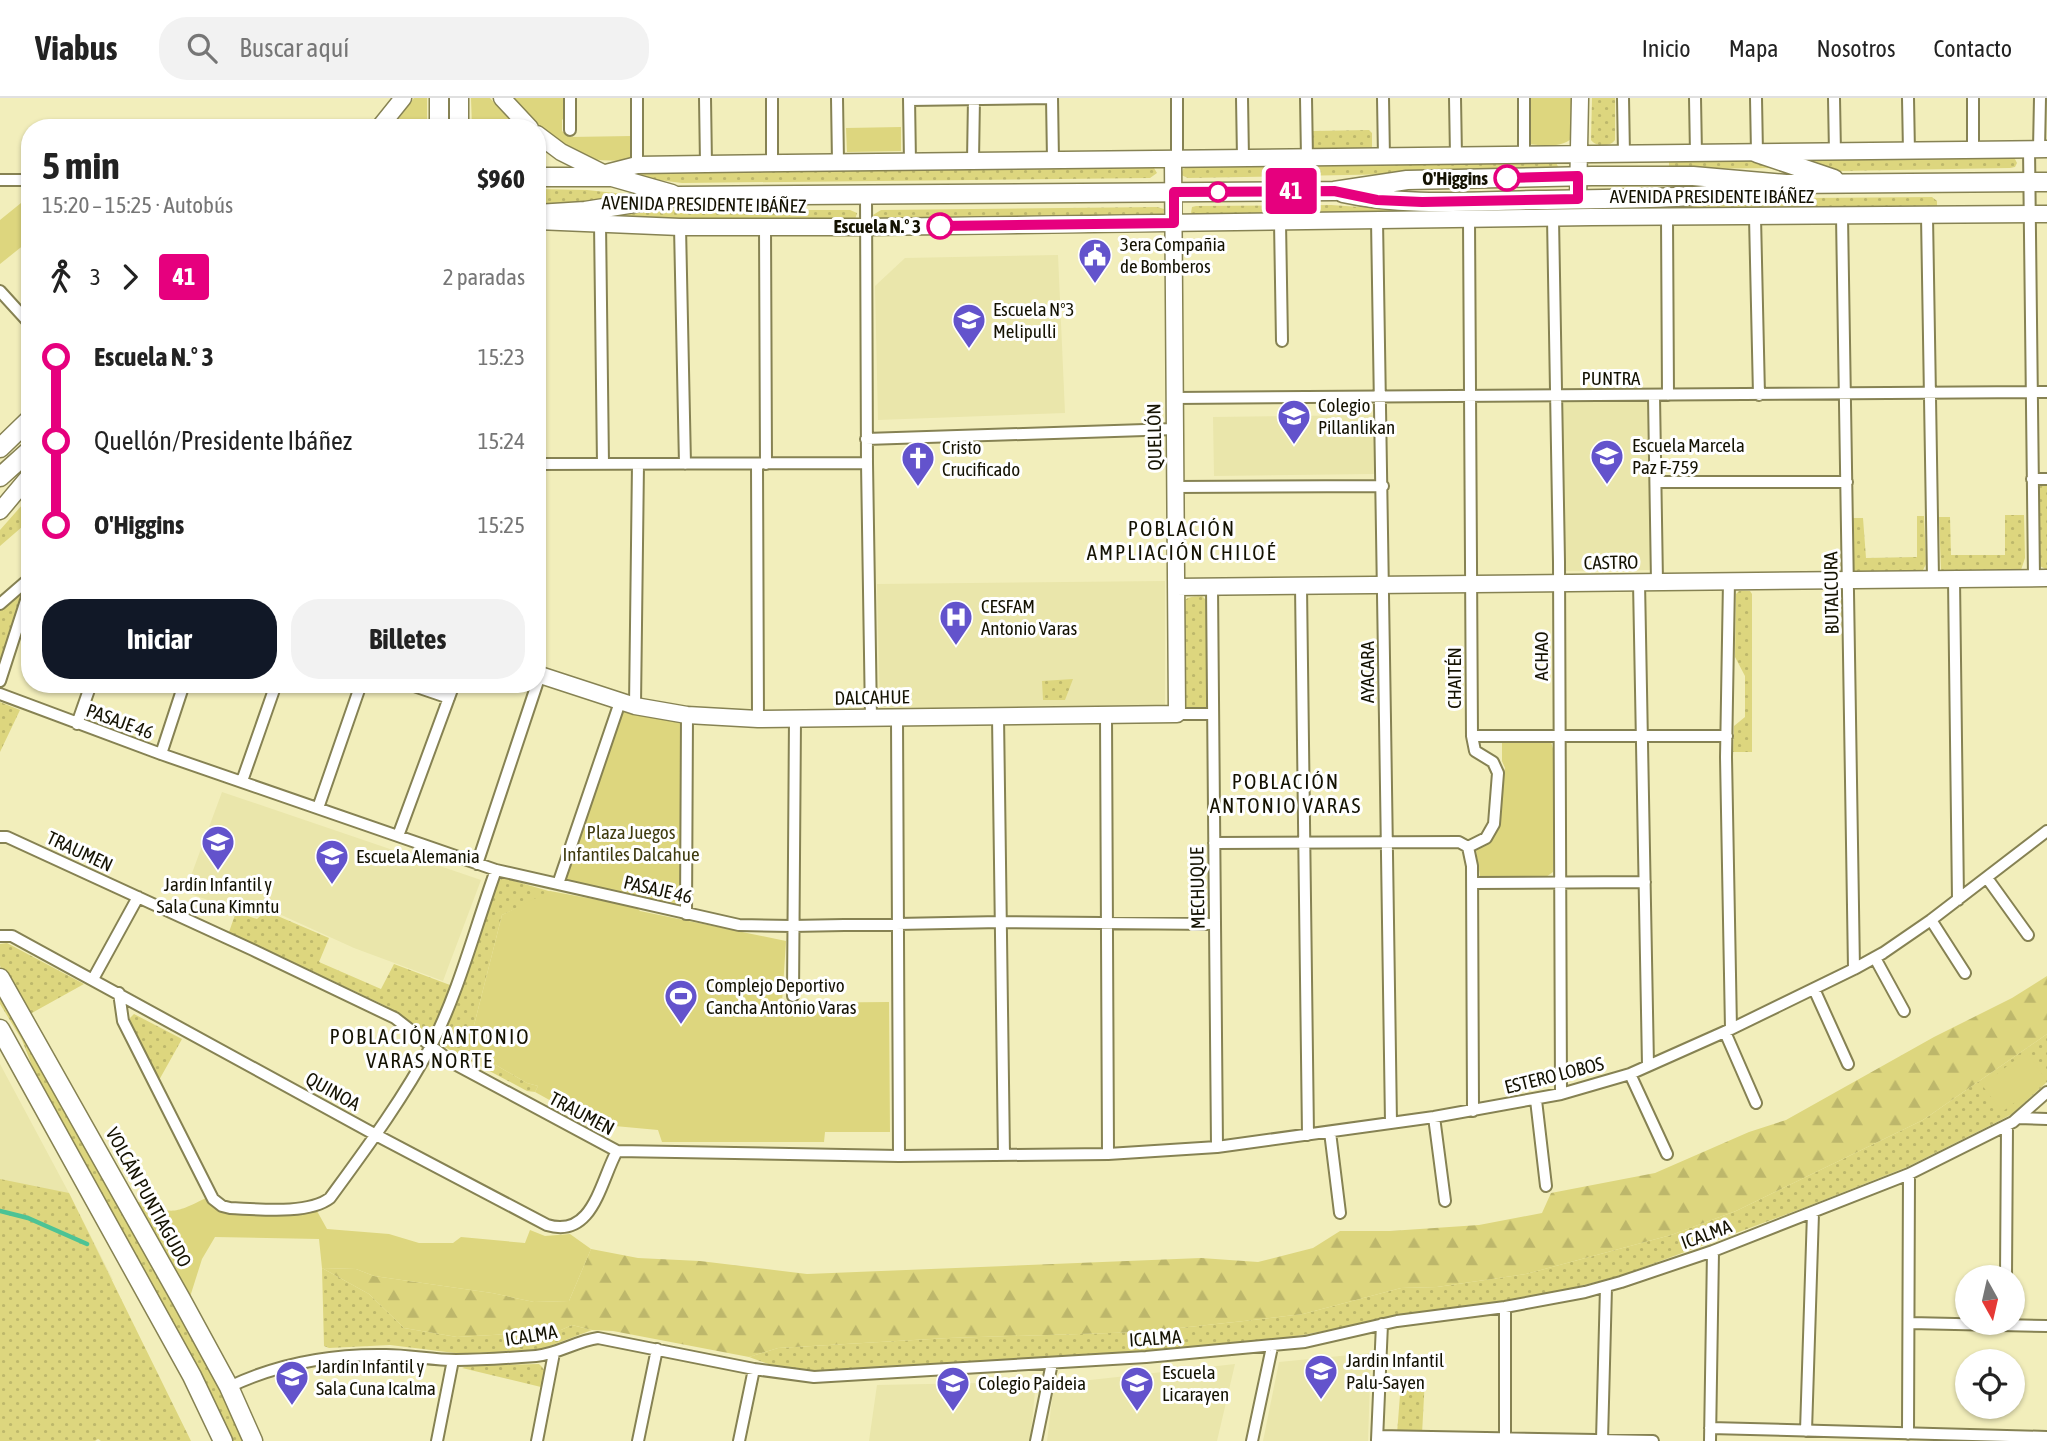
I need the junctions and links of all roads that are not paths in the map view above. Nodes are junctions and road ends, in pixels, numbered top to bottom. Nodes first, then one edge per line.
1 (403, 98) edge
2 (439, 98) edge
3 (459, 98) edge
4 (502, 98) edge
5 (570, 98) edge
6 (637, 98) edge
7 (705, 98) edge
8 (772, 98) edge
9 (837, 98) edge
10 (974, 98) edge
11 (1052, 98) edge
12 (1177, 98) edge
13 (1242, 98) edge
14 (1307, 98) edge
15 (1383, 98) edge
16 (1455, 98) edge
17 (1524, 98) edge
18 (1580, 98) edge
19 (1623, 98) edge
20 (1695, 98) edge
21 (1756, 98) edge
22 (1834, 98) edge
23 (1908, 98) edge
24 (1973, 98) edge
25 (2039, 98) edge
26 (909, 99) edge
27 (386, 119) edge
28 (439, 119) edge
29 (459, 119) edge
30 (522, 119) edge
31 (570, 130) dead end
32 (546, 141) edge
33 (2038, 149) edge
34 (1973, 151) junction
35 (1909, 152) junction
36 (1758, 153) junction
37 (1835, 153) junction
38 (1624, 154) junction
39 (1696, 154) junction
40 (1578, 155) junction
41 (1456, 156) junction
42 (1524, 156) junction
43 (1384, 157) junction
44 (1243, 158) junction
45 (1307, 158) junction
46 (1175, 159) junction
47 (1052, 160) junction
48 (973, 161) junction
49 (838, 162) junction
50 (910, 162) junction
51 (772, 163) junction
52 (706, 164) junction
53 (637, 165) junction
54 (601, 176) junction
55 (1578, 176) junction
56 (546, 177) edge
57 (0, 180) edge
58 (21, 180) edge
59 (2038, 182) edge
60 (1786, 184) junction
61 (1850, 184) junction
62 (1334, 191) junction
63 (1174, 192) junction
64 (866, 194) junction
65 (679, 196) junction
66 (1578, 199) junction
67 (546, 213) edge
68 (2047, 214) edge
69 (2030, 215) junction
70 (1842, 216) junction
71 (1927, 216) junction
72 (1667, 217) junction
73 (1755, 217) junction
74 (1553, 218) junction
75 (1469, 219) junction
76 (546, 220) edge
77 (1377, 220) junction
78 (1280, 222) junction
79 (600, 223) junction
80 (1174, 223) junction
81 (765, 226) junction
82 (680, 227) junction
83 (867, 227) junction
84 (0, 291) edge
85 (21, 314) edge
86 (1282, 341) dead end
87 (2031, 392) junction
88 (2047, 392) edge
89 (1930, 393) junction
90 (1845, 394) junction
91 (1668, 395) junction
92 (1759, 395) junction
93 (1555, 396) junction
94 (1654, 396) junction
95 (1471, 397) junction
96 (1174, 398) junction
97 (1382, 398) junction
98 (21, 425) edge
99 (21, 427) edge
100 (1175, 429) junction
101 (0, 439) edge
102 (866, 439) junction
103 (0, 448) edge
104 (21, 458) edge
105 (867, 463) junction
106 (546, 464) edge
107 (603, 464) junction
108 (638, 464) junction
109 (685, 464) junction
110 (762, 464) junction
111 (0, 477) edge
112 (2032, 479) junction
113 (2047, 479) edge
114 (1657, 482) junction
115 (1847, 482) junction
116 (21, 486) edge
117 (1383, 486) junction
118 (1175, 487) junction
119 (0, 511) edge
120 (2040, 578) edge
121 (1933, 579) junction
122 (1954, 579) junction
123 (1848, 580) junction
124 (1639, 582) junction
125 (1657, 582) junction
126 (1730, 582) junction
127 (1559, 583) junction
128 (1472, 584) junction
129 (1384, 585) junction
130 (21, 586) edge
131 (1301, 586) junction
132 (1176, 587) junction
133 (1212, 587) junction
134 (0, 604) edge
135 (21, 616) edge
136 (546, 677) edge
137 (0, 681) edge
138 (88, 693) edge
139 (181, 693) edge
140 (273, 693) edge
141 (358, 693) edge
142 (434, 693) edge
143 (451, 693) edge
144 (533, 693) edge
145 (0, 694) edge
146 (449, 698) junction
147 (627, 704) junction
148 (1177, 714) junction
149 (1213, 714) junction
150 (687, 715) junction
151 (1106, 715) junction
152 (998, 716) junction
153 (897, 717) junction
154 (795, 718) junction
155 (871, 718) junction
156 (758, 719) junction
157 (77, 724) junction
158 (1472, 736) junction
159 (1559, 736) junction
160 (1642, 736) junction
161 (1727, 736) junction
162 (161, 754) junction
163 (242, 781) junction
164 (318, 808) junction
165 (2047, 831) edge
166 (397, 836) junction
167 (0, 837) edge
168 (1386, 842) junction
169 (1214, 843) junction
170 (1303, 843) junction
171 (1468, 847) junction
172 (477, 864) junction
173 (496, 870) junction
174 (1987, 878) junction
175 (1645, 882) junction
176 (1473, 883) junction
177 (1560, 883) junction
178 (558, 884) junction
179 (138, 897) junction
180 (1958, 900) junction
181 (686, 914) junction
182 (1931, 920) junction
183 (1001, 922) junction
184 (1107, 923) junction
185 (1215, 924) junction
186 (898, 925) junction
187 (792, 926) junction
188 (2028, 935) dead end
189 (0, 936) edge
190 (1875, 958) junction
191 (1854, 969) junction
192 (1965, 973) dead end
193 (0, 978) edge
194 (93, 979) junction
195 (1814, 989) junction
196 (119, 993) junction
197 (793, 996) dead end
198 (1904, 1011) dead end
199 (0, 1028) edge
200 (1728, 1030) junction
201 (431, 1046) junction
202 (1849, 1064) dead end
203 (1648, 1065) junction
204 (1630, 1074) junction
205 (2047, 1092) edge
206 (1561, 1094) junction
207 (1536, 1100) junction
208 (1756, 1103) dead end
209 (1473, 1111) junction
210 (1434, 1117) junction
211 (2018, 1118) junction
212 (2047, 1119) edge
213 (1391, 1123) junction
214 (2007, 1126) junction
215 (1331, 1132) junction
216 (376, 1135) junction
217 (1308, 1135) junction
218 (1217, 1147) junction
219 (617, 1151) junction
220 (1108, 1154) junction
221 (1667, 1154) dead end
222 (899, 1156) junction
223 (1004, 1156) junction
224 (1909, 1174) junction
225 (1546, 1186) dead end
226 (1445, 1201) dead end
227 (1340, 1213) dead end
228 (1813, 1213) junction
229 (1713, 1251) junction
230 (2006, 1265) edge
231 (1606, 1287) junction
232 (1505, 1307) junction
233 (1910, 1323) junction
234 (1955, 1323) edge
235 (1382, 1324) junction
236 (2025, 1324) edge
237 (2047, 1325) edge
238 (1272, 1347) junction
239 (657, 1349) junction
240 (554, 1353) junction
241 (453, 1360) junction
242 (1052, 1363) junction
243 (754, 1369) junction
244 (229, 1387) junction
245 (1710, 1428) junction
246 (1806, 1431) junction
247 (1908, 1434) junction
248 (2047, 1437) edge
249 (1505, 1438) junction
250 (1377, 1439) edge
251 (1602, 1440) edge
252 (223, 1441) edge
253 (253, 1441) edge
254 (437, 1441) edge
255 (537, 1441) edge
256 (638, 1441) edge
257 (739, 1441) edge
258 (1036, 1441) edge
259 (1252, 1441) edge
260 (1653, 1441) edge
261 (1710, 1441) edge

1 - 27 street
2 - 28 main road
3 - 29 main road
4 - 30 street
5 - 31 street
6 - 53 street
7 - 52 street
8 - 51 street
9 - 49 street
10 - 11 street
10 - 26 street
10 - 48 street
11 - 47 street
12 - 46 street
13 - 44 street
14 - 45 street
15 - 43 street
16 - 41 street
17 - 42 street
18 - 40 street
19 - 38 street
20 - 39 street
21 - 36 street
22 - 37 street
23 - 35 street
24 - 34 street
25 - 33 street
26 - 50 street
32 - 54 street
33 - 34 street, AVENIDA PRESIDENTE IBÁÑEZ
33 - 59 street
34 - 35 street, AVENIDA PRESIDENTE IBÁÑEZ
35 - 37 street, AVENIDA PRESIDENTE IBÁÑEZ
36 - 37 street, AVENIDA PRESIDENTE IBÁÑEZ
36 - 39 street, AVENIDA PRESIDENTE IBÁÑEZ
36 - 61 main road
38 - 39 street, AVENIDA PRESIDENTE IBÁÑEZ
38 - 40 street, AVENIDA PRESIDENTE IBÁÑEZ
40 - 42 street, AVENIDA PRESIDENTE IBÁÑEZ
40 - 55 street
41 - 42 street, AVENIDA PRESIDENTE IBÁÑEZ
41 - 43 street, AVENIDA PRESIDENTE IBÁÑEZ
43 - 45 street, AVENIDA PRESIDENTE IBÁÑEZ
44 - 45 street, AVENIDA PRESIDENTE IBÁÑEZ
44 - 46 street, AVENIDA PRESIDENTE IBÁÑEZ
46 - 47 street, AVENIDA PRESIDENTE IBÁÑEZ
46 - 63 street, QUELLÓN
47 - 48 street, AVENIDA PRESIDENTE IBÁÑEZ
48 - 50 street, AVENIDA PRESIDENTE IBÁÑEZ
49 - 50 street, AVENIDA PRESIDENTE IBÁÑEZ
49 - 51 street, AVENIDA PRESIDENTE IBÁÑEZ
51 - 52 street, AVENIDA PRESIDENTE IBÁÑEZ
52 - 53 street, AVENIDA PRESIDENTE IBÁÑEZ
53 - 54 street, AVENIDA PRESIDENTE IBÁÑEZ
54 - 56 main road, AVENIDA PRESIDENTE IBÁÑEZ
54 - 65 main road, AVENIDA PRESIDENTE IBÁÑEZ
55 - 60 main road, AVENIDA PRESIDENTE IBÁÑEZ
55 - 62 main road, AVENIDA PRESIDENTE IBÁÑEZ
55 - 66 street
57 - 58 street
59 - 61 main road, AVENIDA PRESIDENTE IBÁÑEZ
59 - 69 street
60 - 61 main road, AVENIDA PRESIDENTE IBÁÑEZ
60 - 66 main road, AVENIDA PRESIDENTE IBÁÑEZ
62 - 63 main road, AVENIDA PRESIDENTE IBÁÑEZ
62 - 66 main road, AVENIDA PRESIDENTE IBÁÑEZ
63 - 64 main road, AVENIDA PRESIDENTE IBÁÑEZ
63 - 80 street, QUELLÓN
64 - 65 main road, AVENIDA PRESIDENTE IBÁÑEZ
64 - 83 street
65 - 67 main road, AVENIDA PRESIDENTE IBÁÑEZ
68 - 69 street, AVENIDA PRESIDENTE IBÁÑEZ
69 - 71 street, AVENIDA PRESIDENTE IBÁÑEZ
69 - 87 street
70 - 71 street, AVENIDA PRESIDENTE IBÁÑEZ
70 - 73 street, AVENIDA PRESIDENTE IBÁÑEZ
70 - 90 street, BUTALCURA
71 - 89 street
72 - 73 street, AVENIDA PRESIDENTE IBÁÑEZ
72 - 74 street, AVENIDA PRESIDENTE IBÁÑEZ
72 - 91 street
73 - 92 street
74 - 75 street, AVENIDA PRESIDENTE IBÁÑEZ
74 - 93 street, ACHAO
75 - 77 street, AVENIDA PRESIDENTE IBÁÑEZ
75 - 95 street, CHAITÉN
76 - 79 street, AVENIDA PRESIDENTE IBÁÑEZ
77 - 78 street, AVENIDA PRESIDENTE IBÁÑEZ
77 - 97 street, AYACARA
78 - 80 street, AVENIDA PRESIDENTE IBÁÑEZ
78 - 86 street
79 - 82 street, AVENIDA PRESIDENTE IBÁÑEZ
79 - 107 street
80 - 83 street, AVENIDA PRESIDENTE IBÁÑEZ
80 - 96 street, QUELLÓN
81 - 82 street, AVENIDA PRESIDENTE IBÁÑEZ
81 - 83 street, AVENIDA PRESIDENTE IBÁÑEZ
81 - 110 street
82 - 109 street
83 - 102 street
84 - 85 street
87 - 88 street, PUNTRA
87 - 89 street, PUNTRA
87 - 112 street
89 - 90 street, PUNTRA
89 - 121 street
90 - 92 street, PUNTRA
90 - 115 street, BUTALCURA
91 - 92 street, PUNTRA
91 - 94 street, PUNTRA
93 - 94 street, PUNTRA
93 - 95 street, PUNTRA
93 - 127 street, ACHAO
94 - 114 street
95 - 97 street, PUNTRA
95 - 128 street, CHAITÉN
96 - 97 street, PUNTRA
96 - 100 street, QUELLÓN
97 - 117 street, AYACARA
98 - 101 main road
99 - 103 main road
100 - 102 street
100 - 118 street, QUELLÓN
102 - 105 street
104 - 111 main road
105 - 110 street
105 - 155 street
106 - 107 street
107 - 108 street
108 - 109 street
108 - 147 street
109 - 110 street
110 - 156 street
112 - 113 street
112 - 120 street
114 - 115 street
114 - 125 street
115 - 123 street, BUTALCURA
116 - 119 street
117 - 118 street
117 - 129 street, AYACARA
118 - 132 street, QUELLÓN
120 - 122 street, CASTRO
121 - 122 street, CASTRO
121 - 123 street, CASTRO
122 - 180 street
123 - 126 street, CASTRO
123 - 191 street, BUTALCURA
124 - 125 street, CASTRO
124 - 127 street, CASTRO
124 - 160 street
125 - 126 street, CASTRO
126 - 161 street
127 - 128 street, CASTRO
127 - 159 street, ACHAO
128 - 129 street, CASTRO
128 - 158 street, CHAITÉN
129 - 131 street, CASTRO
129 - 168 street, AYACARA
130 - 134 street
131 - 133 street, CASTRO
131 - 170 street
132 - 133 street, CASTRO
132 - 148 street, QUELLÓN
133 - 149 street, MECHUQUE
135 - 137 street
136 - 147 street, DALCAHUE
138 - 157 street
139 - 162 street
140 - 163 street
141 - 164 street
142 - 146 street
143 - 146 street
144 - 172 street
145 - 157 street, PASAJE 46
146 - 166 street
147 - 150 street, DALCAHUE
147 - 178 street
148 - 149 street, DALCAHUE
148 - 151 street, DALCAHUE
149 - 169 street, MECHUQUE
150 - 156 street, DALCAHUE
150 - 181 street
151 - 152 street, DALCAHUE
151 - 184 street
152 - 153 street, DALCAHUE
152 - 183 street
153 - 155 street, DALCAHUE
153 - 186 street
154 - 155 street, DALCAHUE
154 - 156 street, DALCAHUE
154 - 187 street
157 - 162 street, PASAJE 46
158 - 159 street
158 - 171 street, CHAITÉN
159 - 160 street
159 - 177 street, ACHAO
160 - 161 street
160 - 175 street
161 - 200 street
162 - 163 street, PASAJE 46
163 - 164 street, PASAJE 46
164 - 166 street, PASAJE 46
165 - 174 street, ESTERO LOBOS
166 - 172 street, PASAJE 46
167 - 179 street, TRAUMEN
168 - 170 street
168 - 171 street
168 - 213 street, AYACARA
169 - 170 street
169 - 185 street, MECHUQUE
170 - 217 street
171 - 176 street
172 - 173 street, PASAJE 46
173 - 178 street, PASAJE 46
173 - 201 street
174 - 180 street, ESTERO LOBOS
174 - 188 street
175 - 177 street
175 - 203 street
176 - 177 street
176 - 209 street
177 - 206 street, ACHAO
178 - 181 street, PASAJE 46
179 - 194 street
179 - 201 street, TRAUMEN
180 - 182 street, ESTERO LOBOS
181 - 187 street, PASAJE 46
182 - 190 street, ESTERO LOBOS
182 - 192 street
183 - 184 street, PASAJE 46
183 - 186 street, PASAJE 46
183 - 223 street
184 - 185 street, PASAJE 46
184 - 220 street
185 - 218 street, MECHUQUE
186 - 187 street, PASAJE 46
186 - 222 street
187 - 197 street
189 - 194 street, QUINOA
190 - 191 street, ESTERO LOBOS
190 - 198 street
191 - 195 street, ESTERO LOBOS
193 - 244 main road, VOLCÁN PUNTIAGUDO
194 - 196 street, QUINOA
195 - 200 street, ESTERO LOBOS
195 - 202 street
196 - 216 street, QUINOA
196 - 216 street
199 - 252 main road
200 - 203 street, ESTERO LOBOS
200 - 208 street
201 - 216 street
201 - 219 street, TRAUMEN
203 - 204 street, ESTERO LOBOS
204 - 206 street, ESTERO LOBOS
204 - 221 street
205 - 211 street, ICALMA
206 - 207 street, ESTERO LOBOS
207 - 209 street, ESTERO LOBOS
207 - 225 street
209 - 210 street, ESTERO LOBOS
210 - 213 street, ESTERO LOBOS
210 - 226 street
211 - 212 street
211 - 214 street, ICALMA
213 - 215 street, ESTERO LOBOS
214 - 224 street, ICALMA
214 - 230 street
215 - 217 street, ESTERO LOBOS
215 - 227 street
216 - 219 street, QUINOA
217 - 218 street, ESTERO LOBOS
218 - 220 street, ESTERO LOBOS
219 - 222 street, TRAUMEN
220 - 223 street, ESTERO LOBOS
222 - 223 street, TRAUMEN
224 - 228 street, ICALMA
224 - 233 street
228 - 229 street, ICALMA
228 - 246 street
229 - 231 street, ICALMA
229 - 245 street
231 - 232 street, ICALMA
231 - 251 street
232 - 235 street, ICALMA
232 - 249 street
233 - 234 street
233 - 247 street
235 - 238 street, ICALMA
235 - 250 street
236 - 237 street
238 - 242 street, ICALMA
238 - 259 street
239 - 240 street, ICALMA
239 - 243 street, ICALMA
239 - 256 street
240 - 241 street, ICALMA
240 - 255 street
241 - 244 street, ICALMA
241 - 254 street
242 - 243 street, ICALMA
242 - 258 street
243 - 257 street
244 - 253 main road, VOLCÁN PUNTIAGUDO
245 - 246 street
245 - 261 street
246 - 247 street
247 - 248 street
249 - 250 street
249 - 251 street
251 - 260 street

